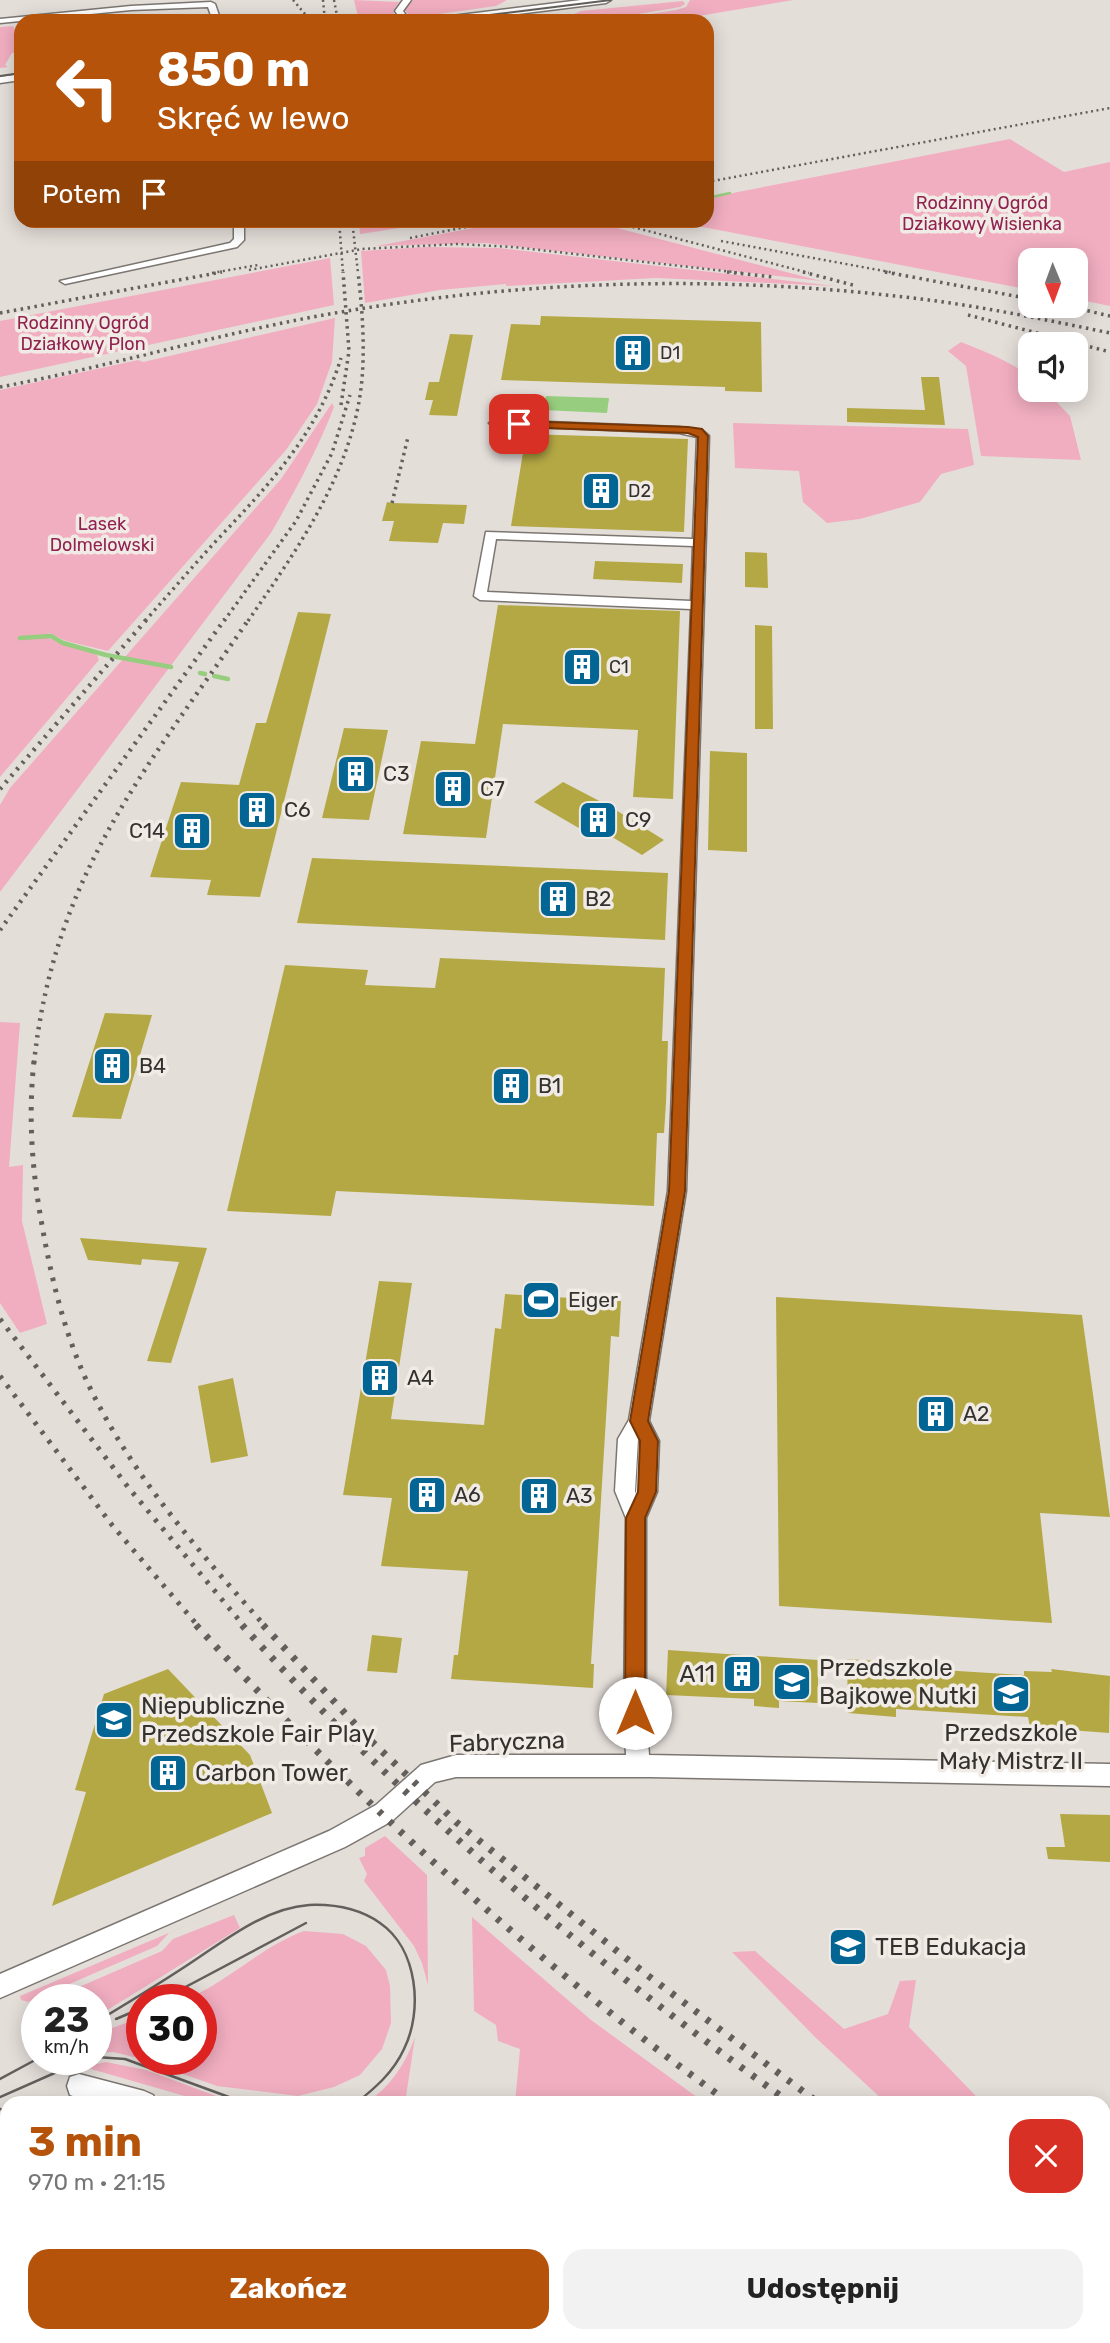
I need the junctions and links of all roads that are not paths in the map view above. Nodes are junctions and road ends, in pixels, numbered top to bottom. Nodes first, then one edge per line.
1 (407, 0) edge
2 (606, 0) edge
3 (71, 14) edge
4 (215, 14) edge
5 (400, 14) edge
6 (493, 14) edge
7 (239, 228) edge
8 (65, 281) dead end
9 (495, 424) dead end
10 (699, 543) junction
11 (697, 605) junction
12 (638, 1766) junction
13 (1110, 1775) edge
14 (0, 1986) edge
15 (79, 2086) dead end
16 (115, 2096) edge

1 - 5 street
2 - 6 main road
3 - 4 street
7 - 8 street
9 - 10 street
10 - 11 street
10 - 11 street
11 - 12 street
12 - 13 street, Fabryczna
12 - 14 street, Fabryczna
15 - 16 street

